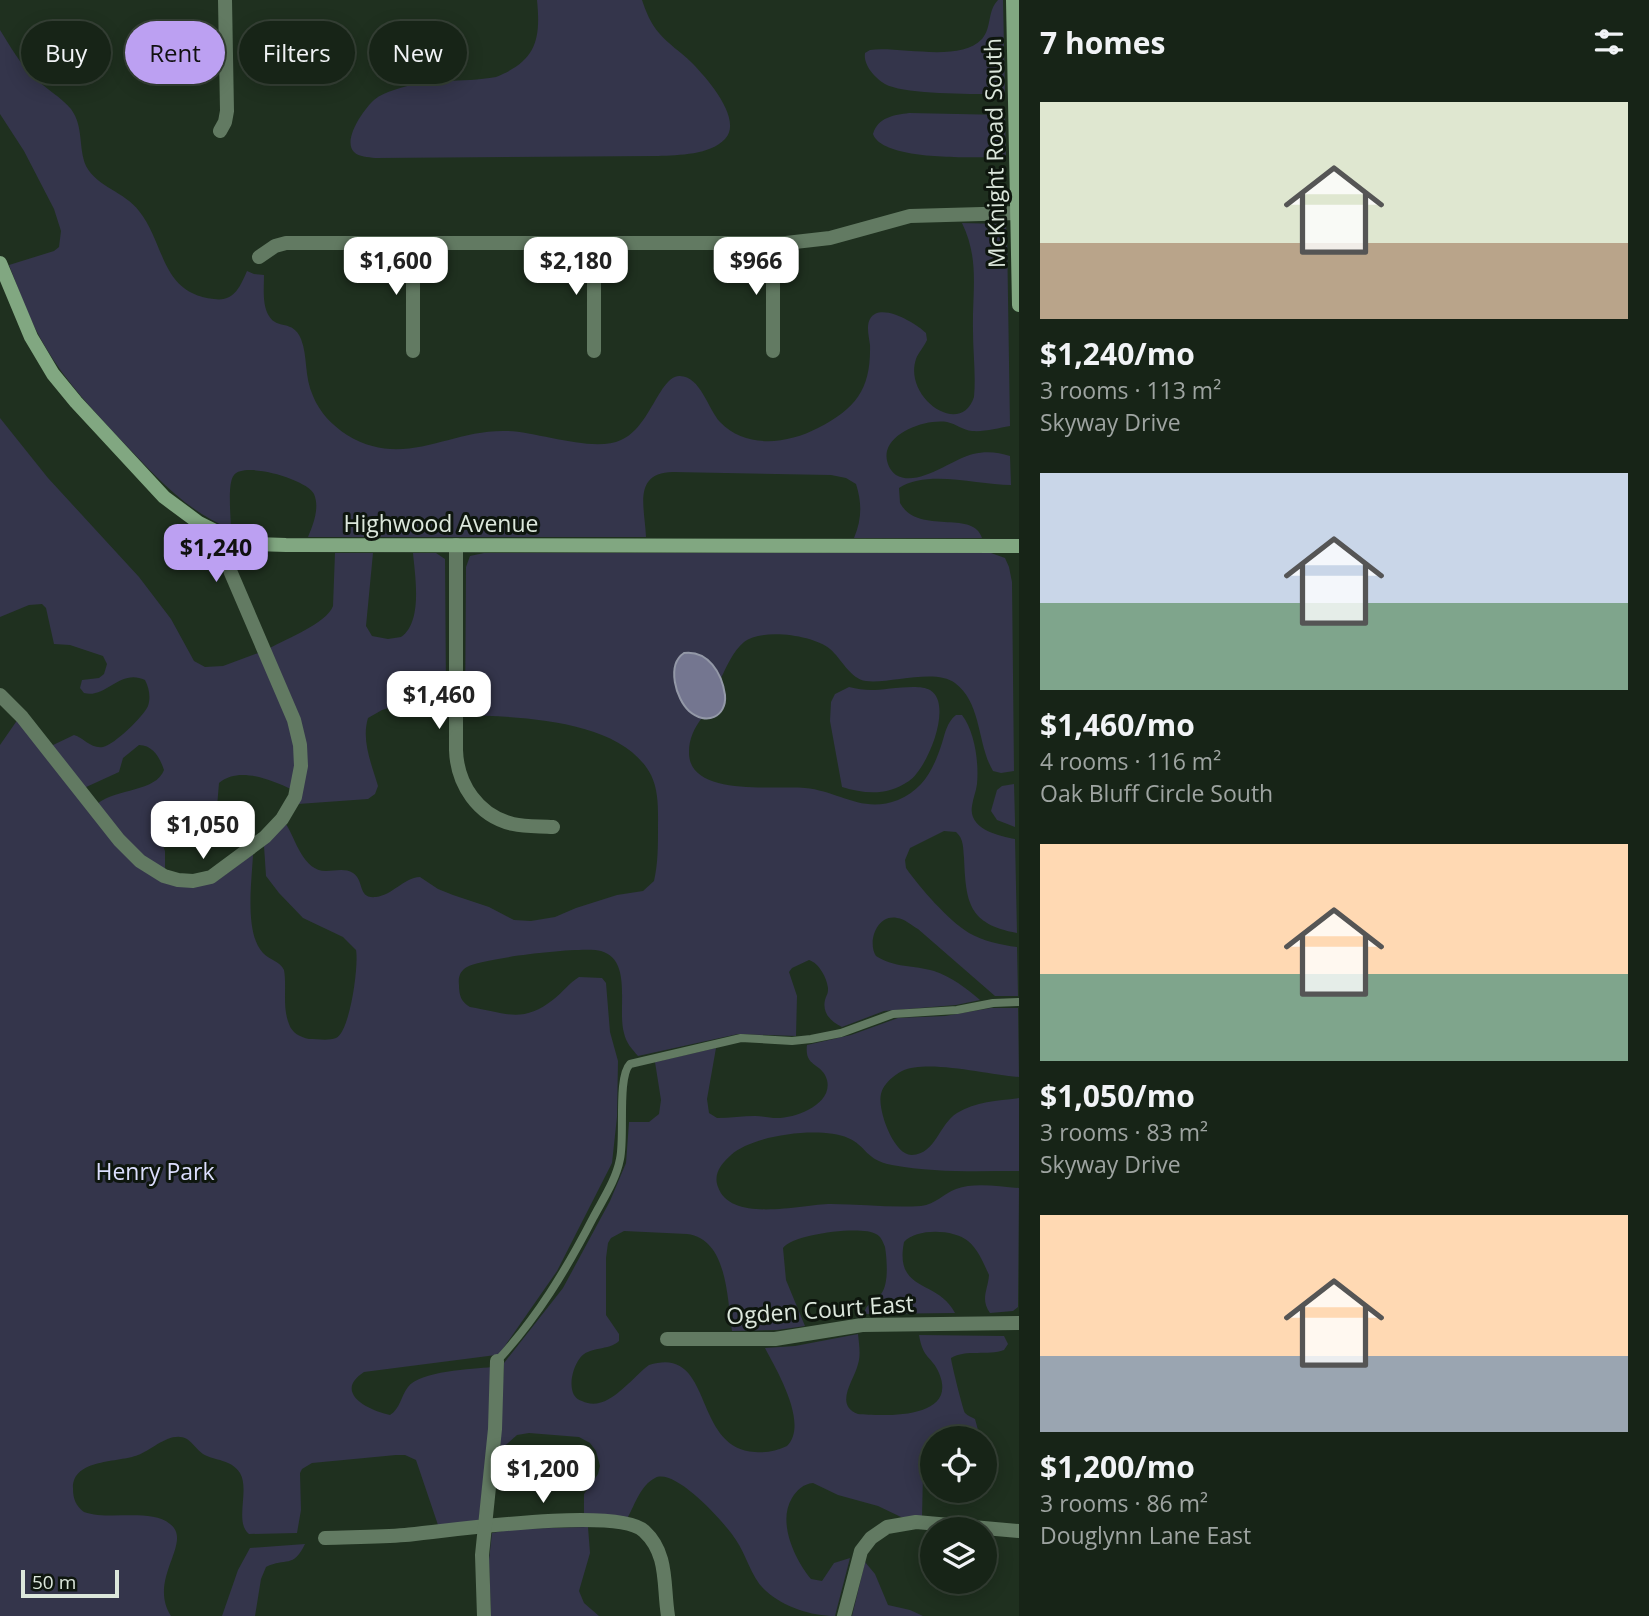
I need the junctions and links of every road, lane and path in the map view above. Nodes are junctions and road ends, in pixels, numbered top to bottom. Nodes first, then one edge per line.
1 (225, 0) edge
2 (1013, 0) edge
3 (1017, 55) edge
4 (220, 131) dead end
5 (1018, 214) edge
6 (413, 243) junction
7 (594, 243) junction
8 (773, 243) junction
9 (1018, 248) edge
10 (259, 257) dead end
11 (0, 263) edge
12 (1019, 304) edge
13 (413, 351) dead end
14 (594, 351) dead end
15 (773, 351) dead end
16 (225, 537) junction
17 (456, 545) junction
18 (1019, 546) edge
19 (0, 695) edge
20 (553, 827) dead end
21 (1019, 1002) edge
22 (1019, 1323) edge
23 (667, 1339) dead end
24 (497, 1361) joint
25 (485, 1526) junction
26 (1019, 1531) edge
27 (325, 1538) dead end
28 (484, 1616) edge
29 (668, 1616) edge
30 (844, 1616) edge

1 - 4 street
2 - 3 street, McKnight Road South
3 - 5 street, McKnight Road South
5 - 8 street
5 - 9 street, McKnight Road South
6 - 7 street
6 - 10 street
6 - 13 street
7 - 8 street
7 - 14 street
8 - 15 street
9 - 12 street, McKnight Road South
11 - 16 street, Highwood Avenue
16 - 17 street, Highwood Avenue
16 - 19 street
17 - 18 street, Highwood Avenue
17 - 20 street
21 - 24 lane
22 - 23 street, Ogden Court East
24 - 25 street
25 - 27 street
25 - 28 street
25 - 29 street
26 - 30 street

